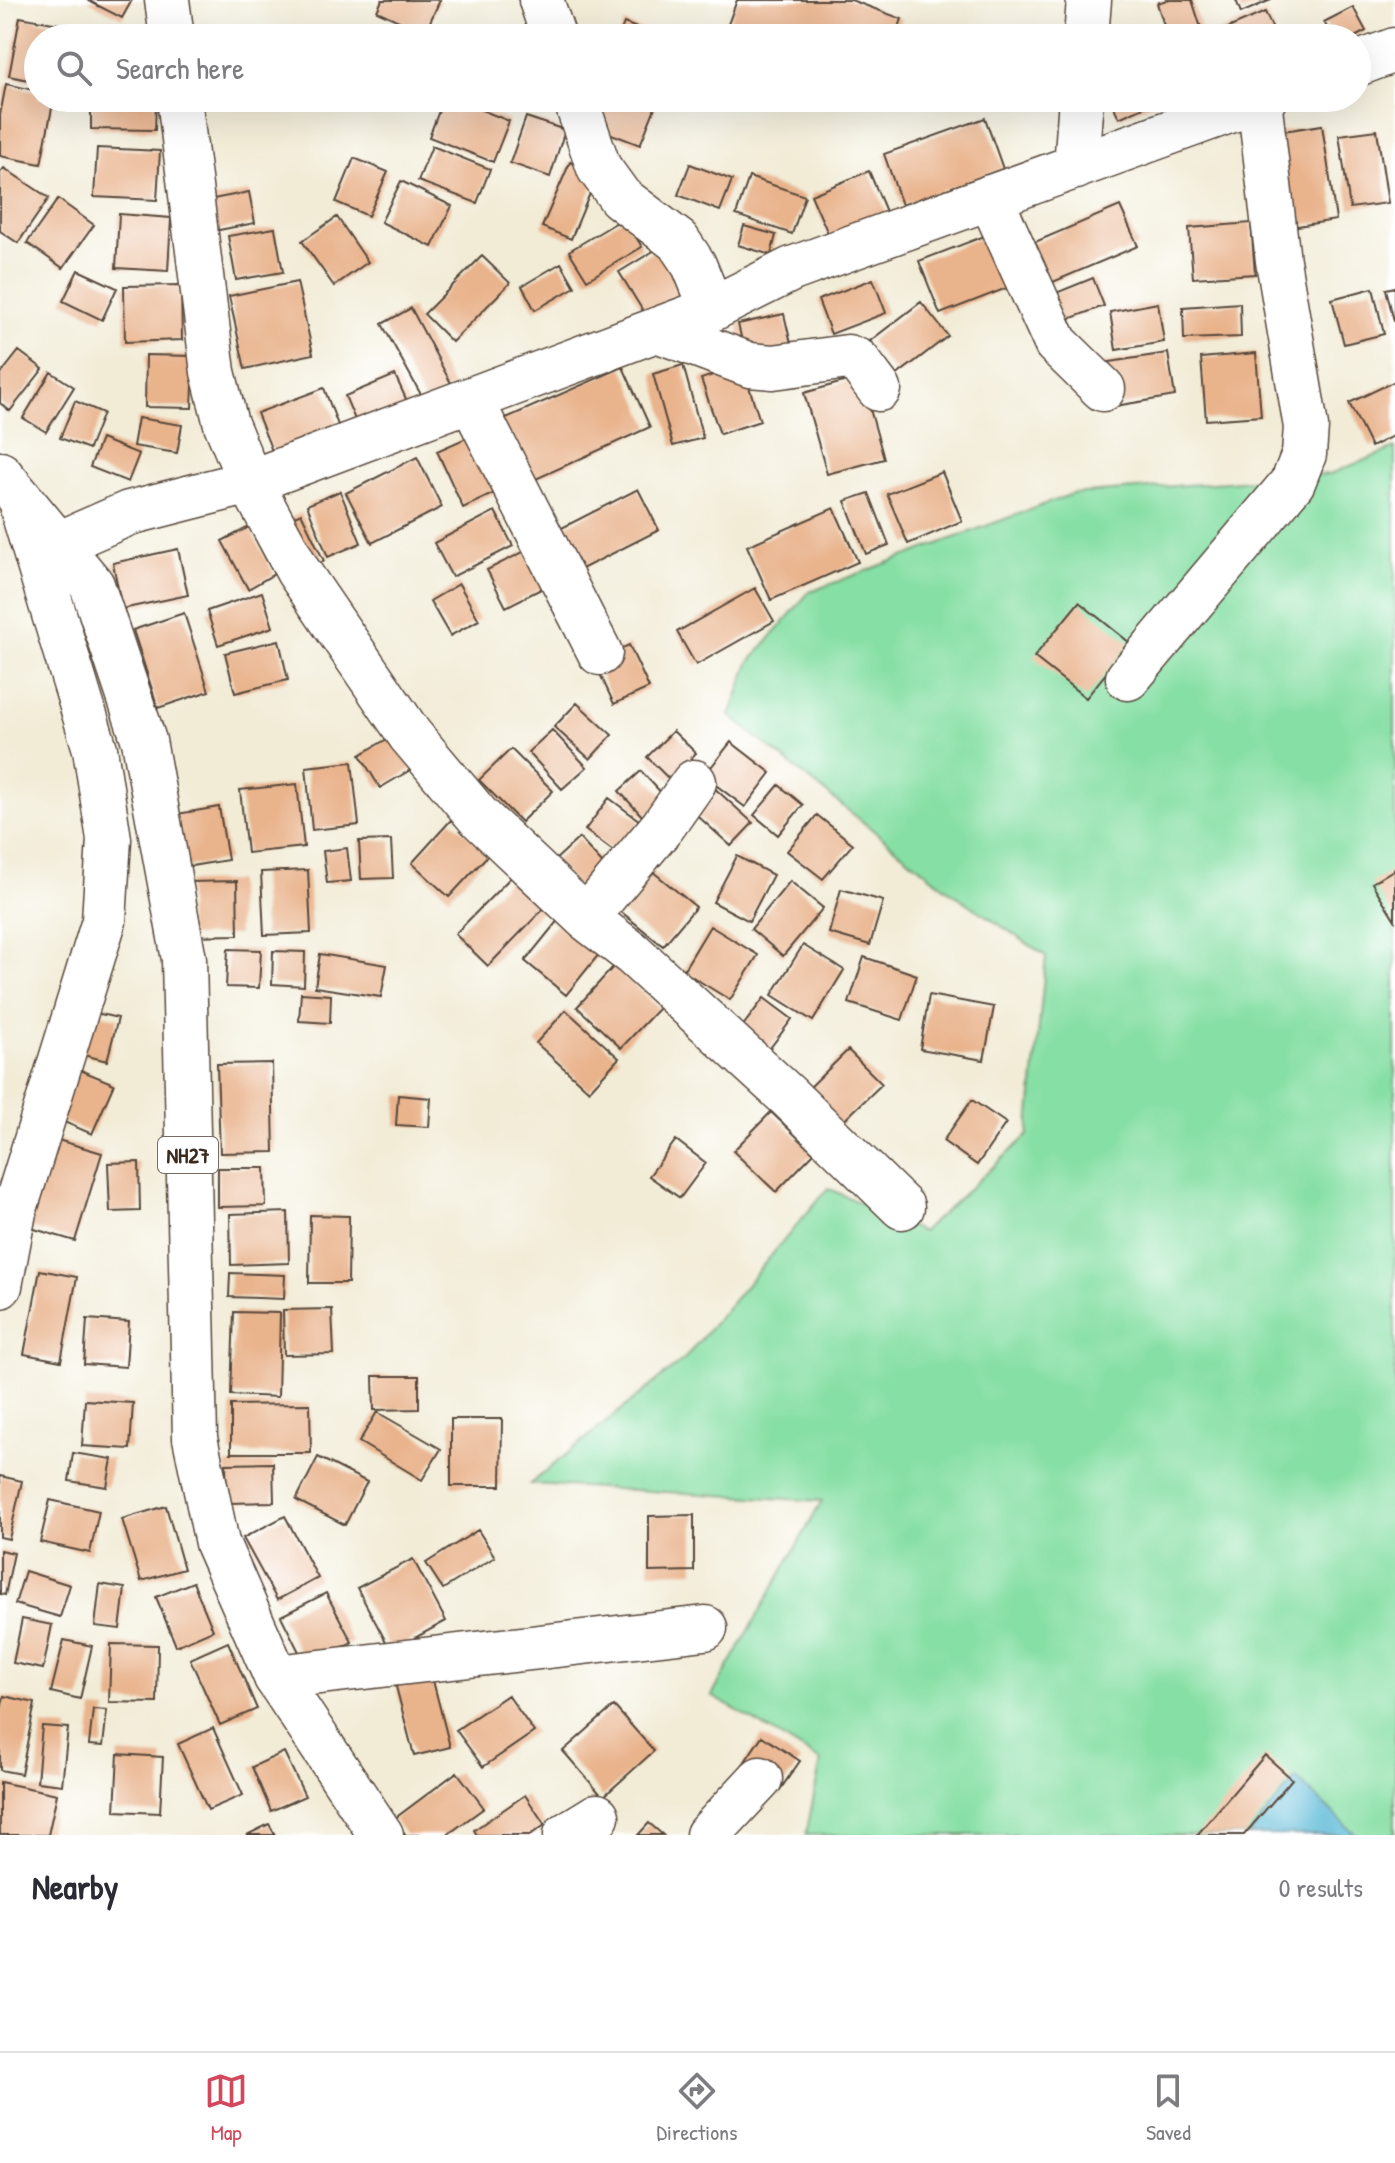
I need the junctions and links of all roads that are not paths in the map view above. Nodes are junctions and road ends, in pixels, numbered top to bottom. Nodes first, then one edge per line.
1 (167, 0) edge
2 (541, 0) edge
3 (1089, 0) edge
4 (170, 24) edge
5 (549, 24) edge
6 (1087, 24) edge
7 (1395, 50) edge
8 (1371, 59) edge
9 (181, 112) edge
10 (580, 112) edge
11 (1080, 112) edge
12 (1226, 112) edge
13 (1263, 112) edge
14 (1076, 167) junction
15 (990, 197) junction
16 (712, 309) junction
17 (657, 330) junction
18 (879, 389) dead end
19 (1103, 389) dead end
20 (471, 400) junction
21 (250, 482) junction
22 (9, 485) edge
23 (58, 544) junction
24 (600, 653) dead end
25 (1128, 678) dead end
26 (694, 782) dead end
27 (586, 918) junction
28 (902, 1207) dead end
29 (7, 1216) edge
30 (0, 1286) edge
31 (705, 1628) dead end
32 (276, 1677) junction
33 (760, 1779) dead end
34 (381, 1835) edge
35 (708, 1835) edge

1 - 4 main road
2 - 5 main road
3 - 6 main road
7 - 8 main road
9 - 21 main road
10 - 16 main road
11 - 14 main road
12 - 14 main road
13 - 25 main road
14 - 15 main road
15 - 16 main road
15 - 19 main road
16 - 17 main road
17 - 18 main road
17 - 20 main road
20 - 21 main road
20 - 24 main road
21 - 23 main road
21 - 27 main road
22 - 23 main road, NH27
22 - 29 main road
23 - 32 main road, NH27
26 - 27 main road
27 - 28 main road
29 - 30 main road
31 - 32 main road
32 - 34 main road, NH27
33 - 35 main road

